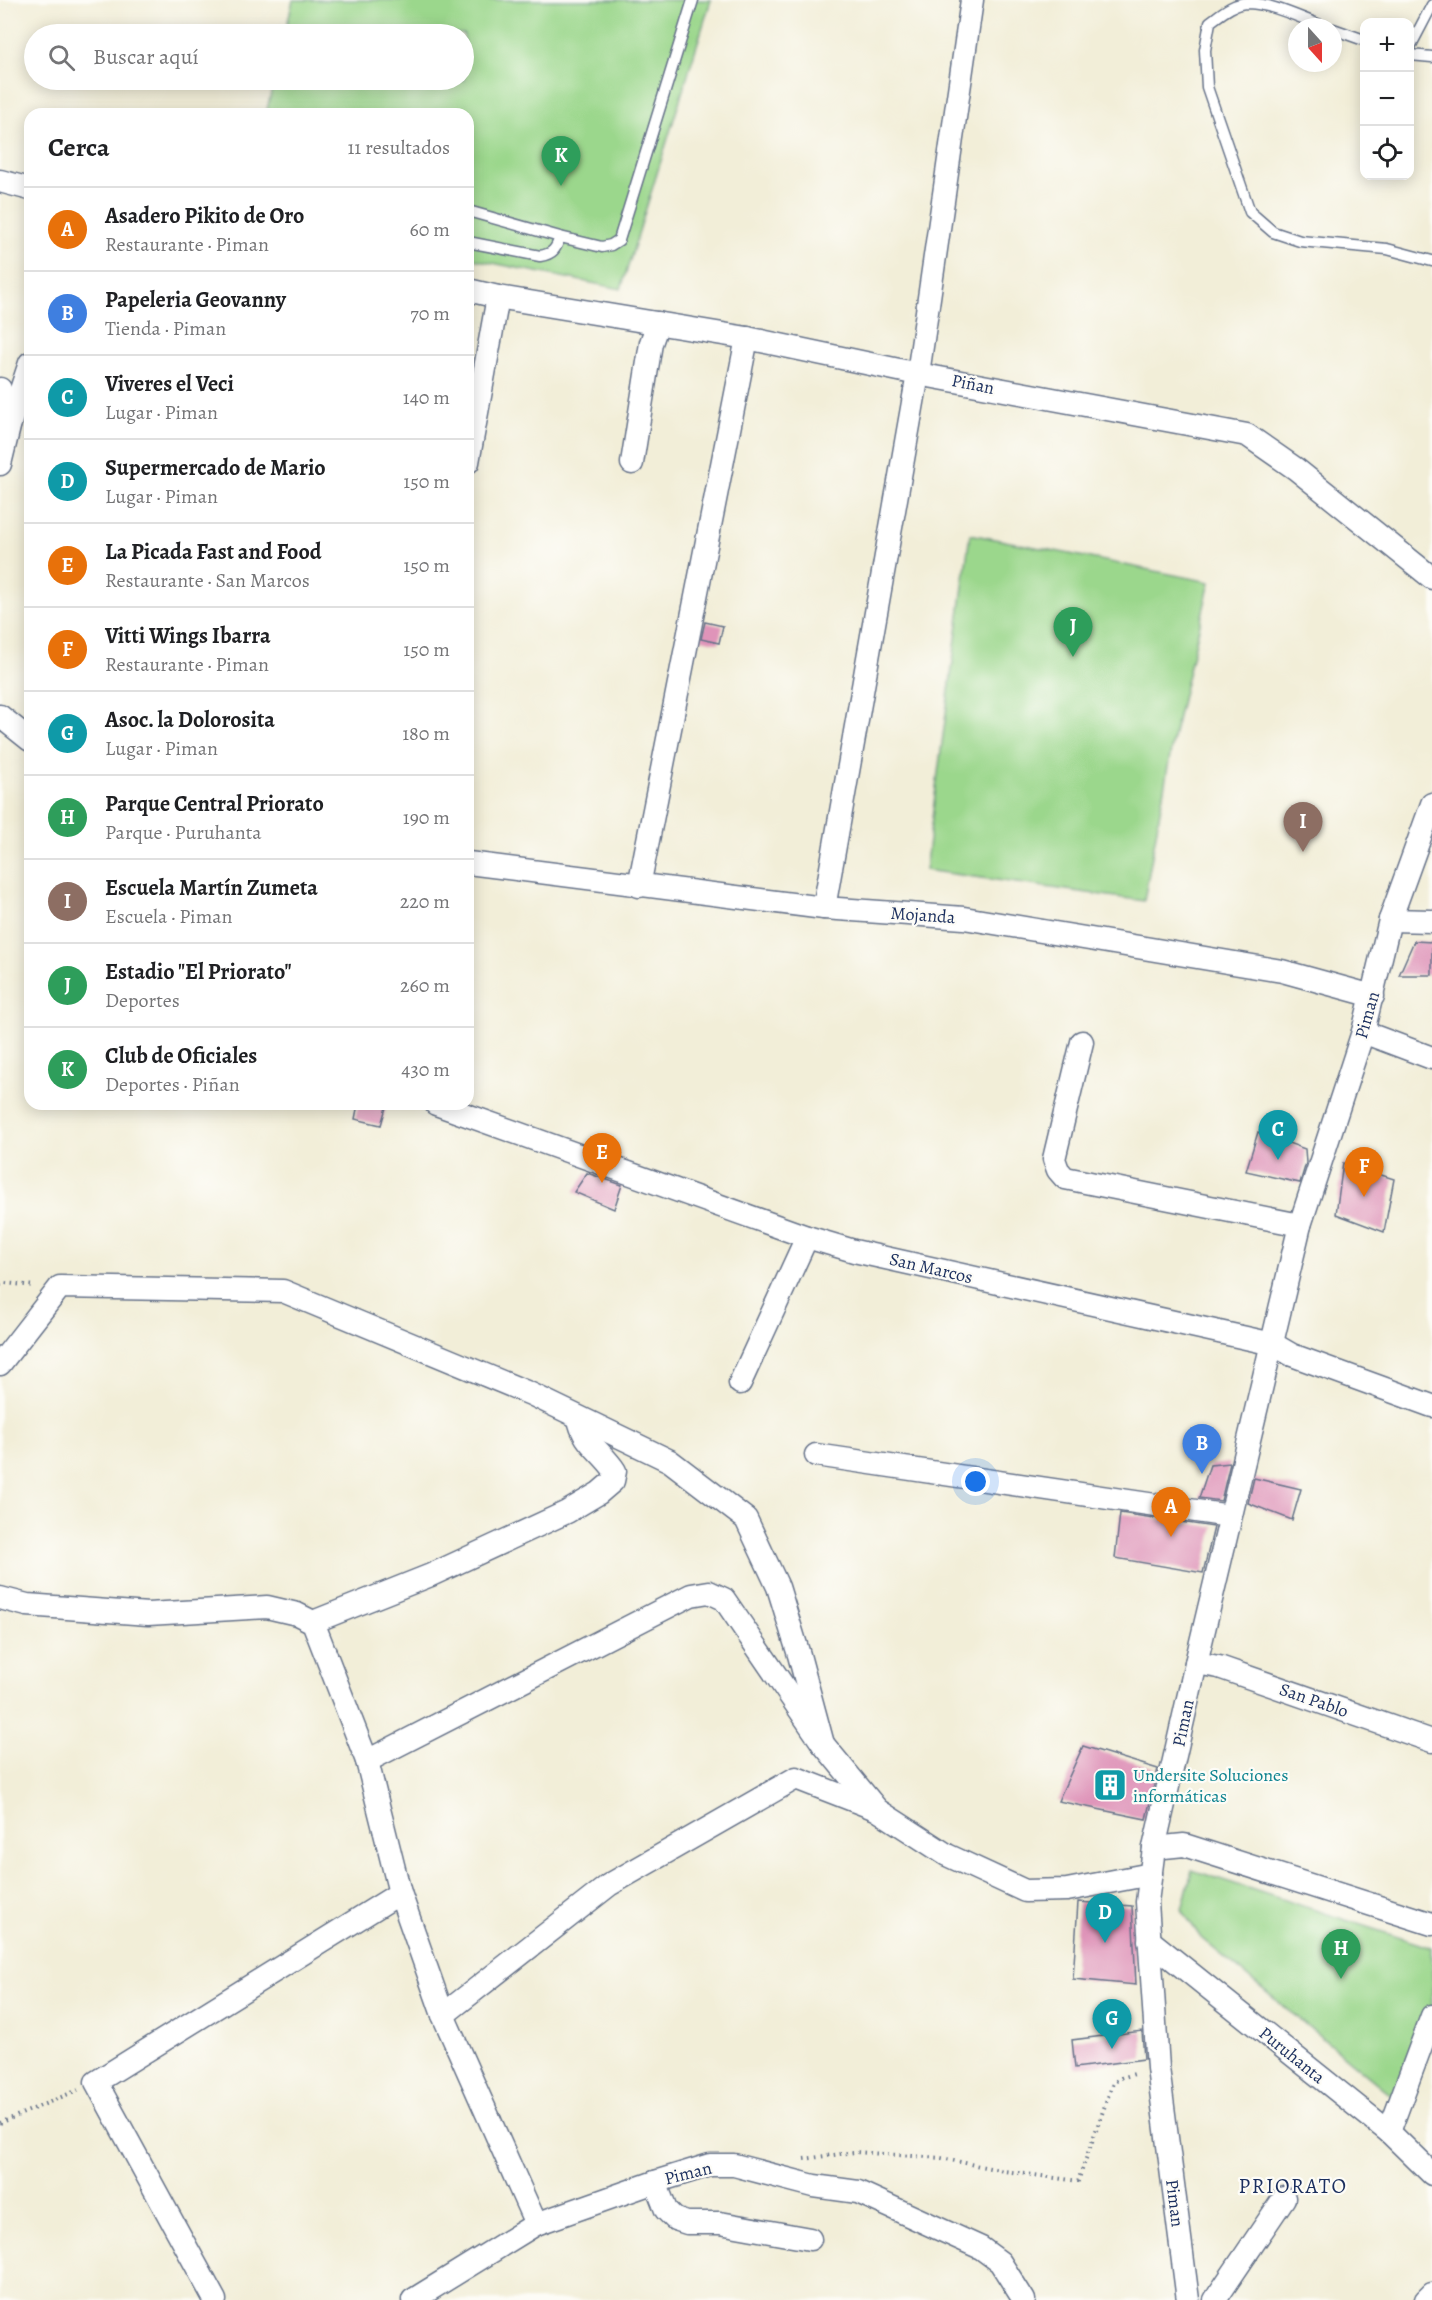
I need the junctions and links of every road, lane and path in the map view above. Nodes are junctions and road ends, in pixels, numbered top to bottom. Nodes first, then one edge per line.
1 (693, 0) edge
2 (972, 0) edge
3 (1432, 5) edge
4 (1300, 18) edge
5 (1342, 32) edge
6 (1360, 38) edge
7 (1414, 39) edge
8 (1414, 55) edge
9 (1432, 57) edge
10 (0, 181) edge
11 (24, 187) edge
12 (474, 213) edge
13 (560, 237) junction
14 (474, 243) edge
15 (1432, 261) edge
16 (474, 291) edge
17 (498, 297) junction
18 (658, 323) junction
19 (747, 338) junction
20 (918, 374) junction
21 (24, 381) edge
22 (0, 389) edge
23 (10, 423) junction
24 (474, 429) edge
25 (632, 463) dead end
26 (0, 464) edge
27 (1432, 578) edge
28 (0, 716) edge
29 (24, 735) edge
30 (1432, 804) edge
31 (474, 864) edge
32 (639, 886) junction
33 (824, 908) junction
34 (1390, 920) junction
35 (1432, 921) edge
36 (1373, 996) junction
37 (1363, 1032) junction
38 (1082, 1042) dead end
39 (1432, 1058) edge
40 (453, 1110) edge
41 (1300, 1225) junction
42 (807, 1237) junction
43 (0, 1285) edge
44 (60, 1287) junction
45 (1273, 1344) junction
46 (0, 1364) edge
47 (740, 1383) dead end
48 (1432, 1406) edge
49 (579, 1418) junction
50 (816, 1455) dead end
51 (1230, 1516) junction
52 (0, 1598) edge
53 (313, 1622) junction
54 (1196, 1663) junction
55 (1432, 1741) edge
56 (823, 1744) junction
57 (367, 1761) junction
58 (876, 1809) junction
59 (1154, 1848) junction
60 (1151, 1874) junction
61 (399, 1893) junction
62 (1432, 1924) edge
63 (1149, 1940) junction
64 (443, 2015) junction
65 (1432, 2016) edge
66 (1158, 2068) junction
67 (96, 2082) junction
68 (0, 2123) edge
69 (1389, 2132) junction
70 (801, 2160) dead end
71 (1432, 2174) edge
72 (655, 2182) junction
73 (1284, 2198) dead end
74 (536, 2224) junction
75 (810, 2239) dead end
76 (1432, 2294) edge
77 (215, 2300) edge
78 (413, 2300) edge
79 (1024, 2300) edge
80 (1188, 2300) edge
81 (1215, 2300) edge
82 (1426, 2300) edge

1 - 13 lane
2 - 20 street
3 - 7 lane
4 - 15 lane
5 - 6 lane
8 - 9 lane
10 - 11 street
12 - 13 lane
13 - 14 lane
16 - 17 street, Piñan
17 - 18 street, Piñan
17 - 24 street
18 - 19 street, Piñan
18 - 25 street
19 - 20 street, Piñan
19 - 32 street
20 - 27 street, Piñan
20 - 33 street
21 - 23 street
22 - 23 street
23 - 26 street
28 - 29 street
30 - 34 street, Piman
31 - 32 street, Mojanda
32 - 33 street, Mojanda
33 - 36 street, Mojanda
34 - 35 street
34 - 36 street, Piman
36 - 37 street, Piman
37 - 39 street
37 - 41 street, Piman
38 - 41 street
40 - 42 street, San Marcos
41 - 45 street, Piman
42 - 45 street, San Marcos
42 - 47 street
43 - 44 path
44 - 46 street
44 - 49 street
45 - 48 street, San Marcos
45 - 51 street, Piman
49 - 53 street
49 - 56 street
50 - 51 street
51 - 54 street, Piman
52 - 53 street
53 - 57 street
54 - 55 street, San Pablo
54 - 59 street, Piman
56 - 57 street
56 - 58 street
57 - 61 street
58 - 60 street
58 - 64 street
59 - 60 street, Piman
59 - 62 street
60 - 63 street, Piman
61 - 64 street
61 - 67 street
63 - 66 street, Piman
63 - 69 street, Puruhanta
64 - 74 street
65 - 69 street
66 - 70 path
66 - 80 street, Piman
67 - 68 path
67 - 77 street
69 - 71 street, Puruhanta
72 - 74 street, Piman
72 - 75 street
72 - 79 street, Piman
73 - 81 street
74 - 78 street, Piman
76 - 82 street

